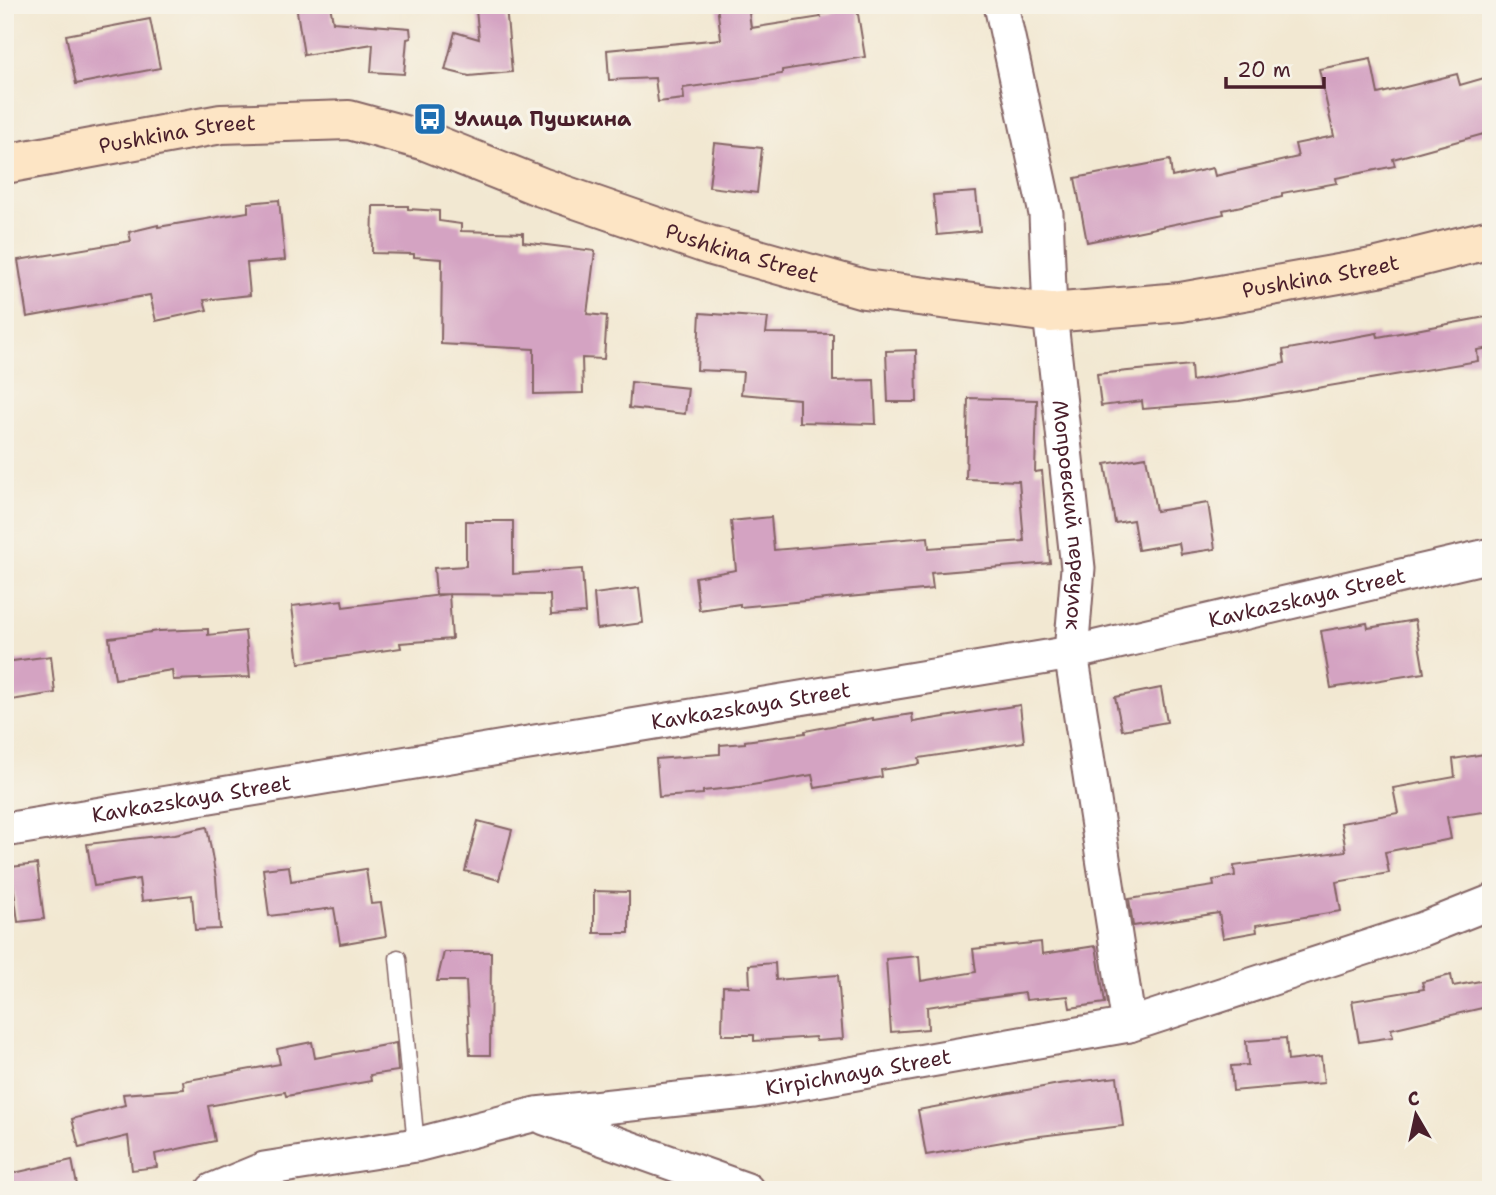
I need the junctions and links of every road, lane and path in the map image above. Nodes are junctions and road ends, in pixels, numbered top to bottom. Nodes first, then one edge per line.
1 (1001, 5) edge
2 (5, 164) edge
3 (1491, 239) edge
4 (1050, 313) junction
5 (1491, 555) edge
6 (1071, 653) junction
7 (5, 830) edge
8 (1491, 902) edge
9 (398, 958) dead end
10 (1129, 1025) junction
11 (536, 1114) junction
12 (416, 1145) junction
13 (214, 1190) edge
14 (747, 1190) edge

1 - 4 street, Мопровский переулок
2 - 4 main road, Pushkina Street
3 - 4 main road, Pushkina Street
4 - 6 street, Мопровский переулок
5 - 6 street, Kavkazskaya Street
6 - 7 street, Kavkazskaya Street
6 - 10 street, Мопровский переулок
8 - 10 street, Kirpichnaya Street
9 - 12 lane
10 - 11 street, Kirpichnaya Street
11 - 12 street, Kirpichnaya Street
11 - 14 street
12 - 13 street, Kirpichnaya Street

